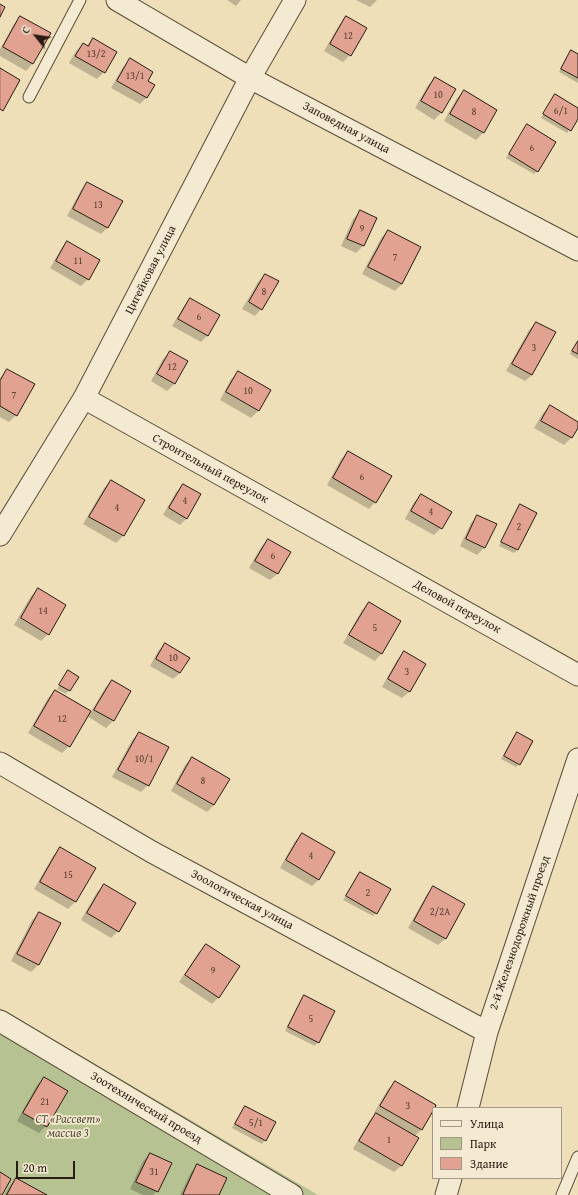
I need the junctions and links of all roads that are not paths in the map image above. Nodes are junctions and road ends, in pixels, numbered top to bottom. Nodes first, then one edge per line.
1 (80, 0) edge
2 (117, 0) edge
3 (295, 0) edge
4 (250, 78) junction
5 (29, 97) dead end
6 (578, 250) edge
7 (84, 398) junction
8 (0, 536) edge
9 (336, 540) joint
10 (578, 675) edge
11 (578, 759) edge
12 (0, 762) edge
13 (0, 1021) edge
14 (487, 1032) junction
15 (468, 1107) edge
16 (578, 1157) edge
17 (451, 1179) edge
18 (292, 1195) edge
19 (446, 1195) edge
20 (562, 1195) edge

1 - 5 lane
2 - 4 street, Заповедная улица
3 - 4 street, Цигейковая улица
4 - 6 street, Заповедная улица
4 - 7 street, Цигейковая улица
7 - 8 street, Цигейковая улица
7 - 9 street, Строительный переулок
9 - 10 street, Деловой переулок
11 - 14 street, 2-й Железнодорожный проезд
12 - 14 street, Зоологическая улица
13 - 18 street, Зоотехнический проезд
14 - 15 street, 2-й Железнодорожный проезд
16 - 20 lane
17 - 19 street

